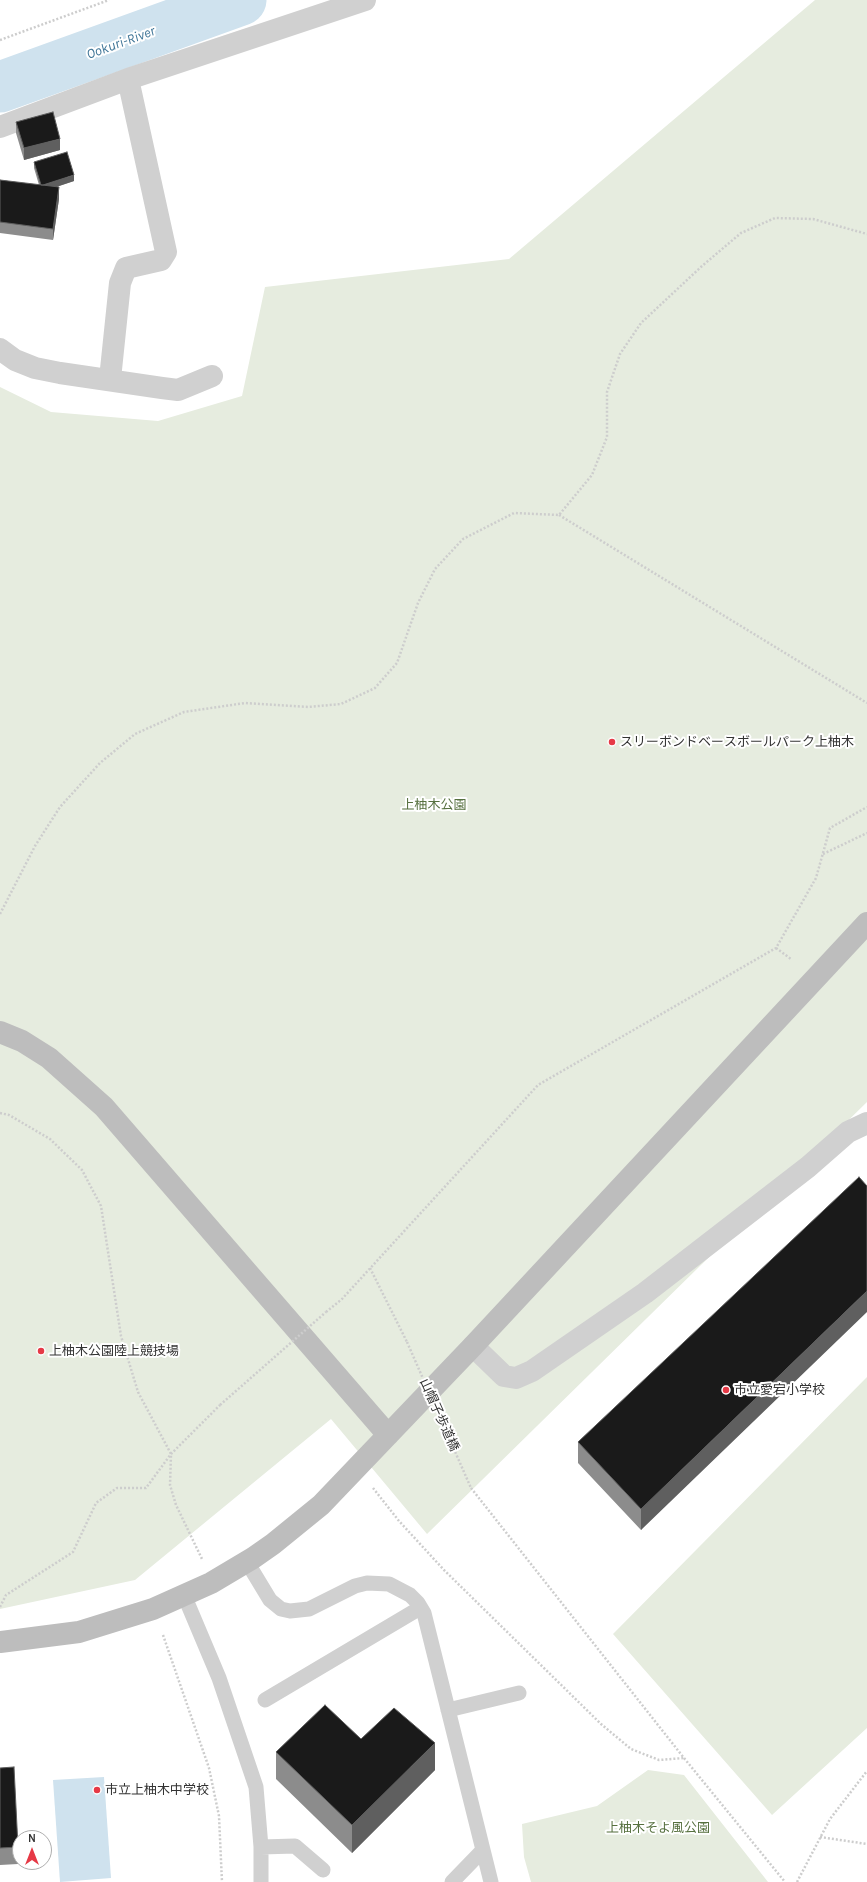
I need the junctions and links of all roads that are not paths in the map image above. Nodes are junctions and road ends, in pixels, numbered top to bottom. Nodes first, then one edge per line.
1 (365, 0) edge
2 (128, 79) junction
3 (0, 127) edge
4 (0, 349) edge
5 (212, 376) dead end
6 (110, 379) junction
7 (867, 923) edge
8 (0, 1032) edge
9 (867, 1123) edge
10 (473, 1346) junction
11 (388, 1436) junction
12 (246, 1562) junction
13 (184, 1595) junction
14 (420, 1608) junction
15 (0, 1642) edge
16 (519, 1693) dead end
17 (265, 1700) dead end
18 (448, 1710) junction
19 (261, 1847) junction
20 (483, 1850) junction
21 (323, 1870) dead end
22 (261, 1882) edge
23 (452, 1882) edge
24 (492, 1882) edge

1 - 2 street
2 - 3 street
2 - 6 street
4 - 6 street
5 - 6 street
7 - 10 street
8 - 11 street
9 - 10 street
10 - 11 street
11 - 12 street
12 - 13 street
12 - 14 lane
13 - 15 street
13 - 19 lane
14 - 17 lane
14 - 18 lane
16 - 18 lane
18 - 20 lane
19 - 21 lane
19 - 22 lane
20 - 23 lane
20 - 24 lane

